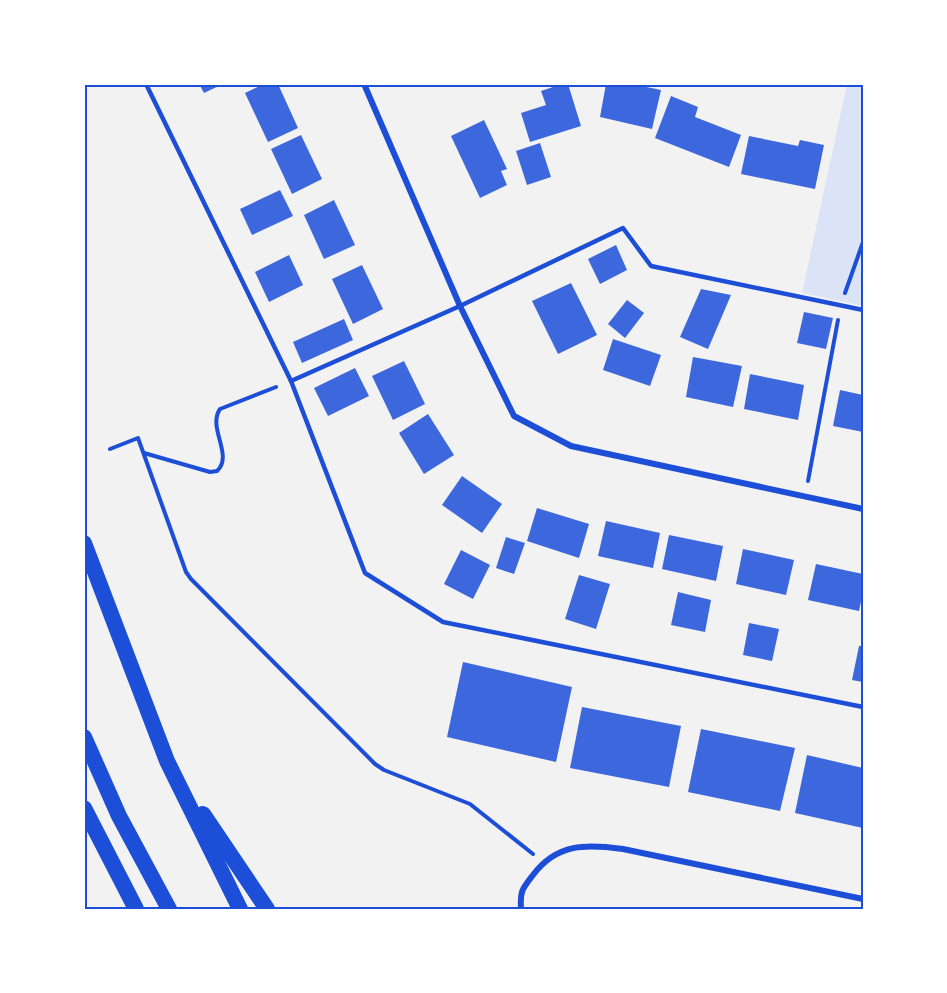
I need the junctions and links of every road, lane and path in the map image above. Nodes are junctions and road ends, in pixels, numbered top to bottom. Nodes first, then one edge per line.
1 (146, 84) edge
2 (365, 85) edge
3 (863, 243) edge
4 (840, 305) junction
5 (460, 306) junction
6 (863, 310) edge
7 (291, 381) junction
8 (110, 449) dead end
9 (144, 453) junction
10 (810, 467) dead end
11 (863, 509) edge
12 (84, 543) edge
13 (863, 707) edge
14 (84, 737) edge
15 (167, 760) junction
16 (84, 808) edge
17 (543, 861) junction
18 (863, 899) edge
19 (136, 909) edge
20 (169, 909) edge
21 (240, 909) edge
22 (267, 909) edge
23 (520, 909) edge

1 - 7 lane
2 - 5 street
3 - 4 path
4 - 5 lane
4 - 6 lane
4 - 10 path
5 - 7 lane
5 - 11 street
7 - 9 path
7 - 13 lane
8 - 9 path
9 - 17 path
12 - 15 highway
14 - 20 highway
15 - 21 highway
15 - 22 highway
16 - 19 highway
17 - 18 street
17 - 23 street

